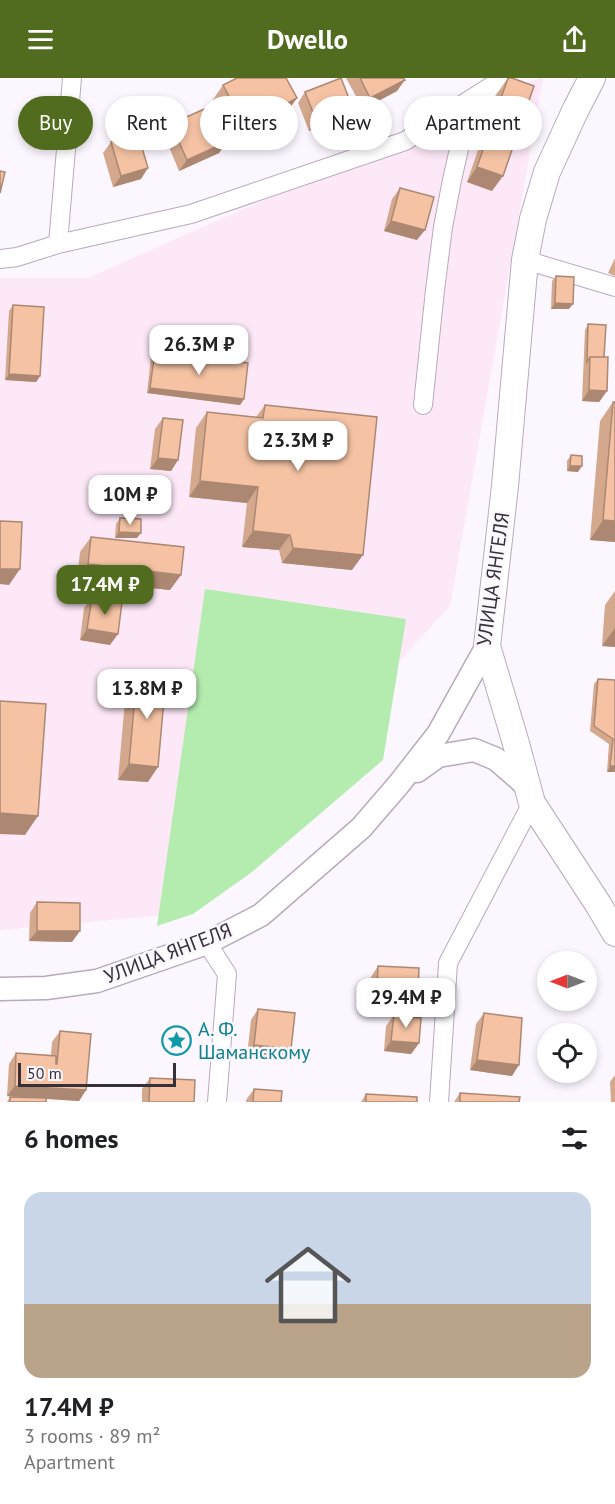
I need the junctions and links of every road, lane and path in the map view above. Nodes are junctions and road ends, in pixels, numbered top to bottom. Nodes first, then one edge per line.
1 (72, 78) edge
2 (592, 78) edge
3 (497, 82) edge
4 (58, 244) junction
5 (0, 259) edge
6 (525, 260) junction
7 (615, 287) edge
8 (423, 405) dead end
9 (487, 646) junction
10 (399, 784) junction
11 (530, 795) junction
12 (615, 933) edge
13 (207, 943) junction
14 (0, 989) edge
15 (217, 1102) edge
16 (439, 1102) edge

1 - 4 street
2 - 6 main road, УЛИЦА ЯНГЕЛЯ
3 - 4 street
3 - 8 street
4 - 5 street
6 - 7 street
6 - 9 main road, УЛИЦА ЯНГЕЛЯ
9 - 10 street, УЛИЦА ЯНГЕЛЯ
9 - 11 main road
10 - 11 street
10 - 13 street, УЛИЦА ЯНГЕЛЯ
11 - 12 main road
11 - 16 street
13 - 14 street, УЛИЦА ЯНГЕЛЯ
13 - 15 street

